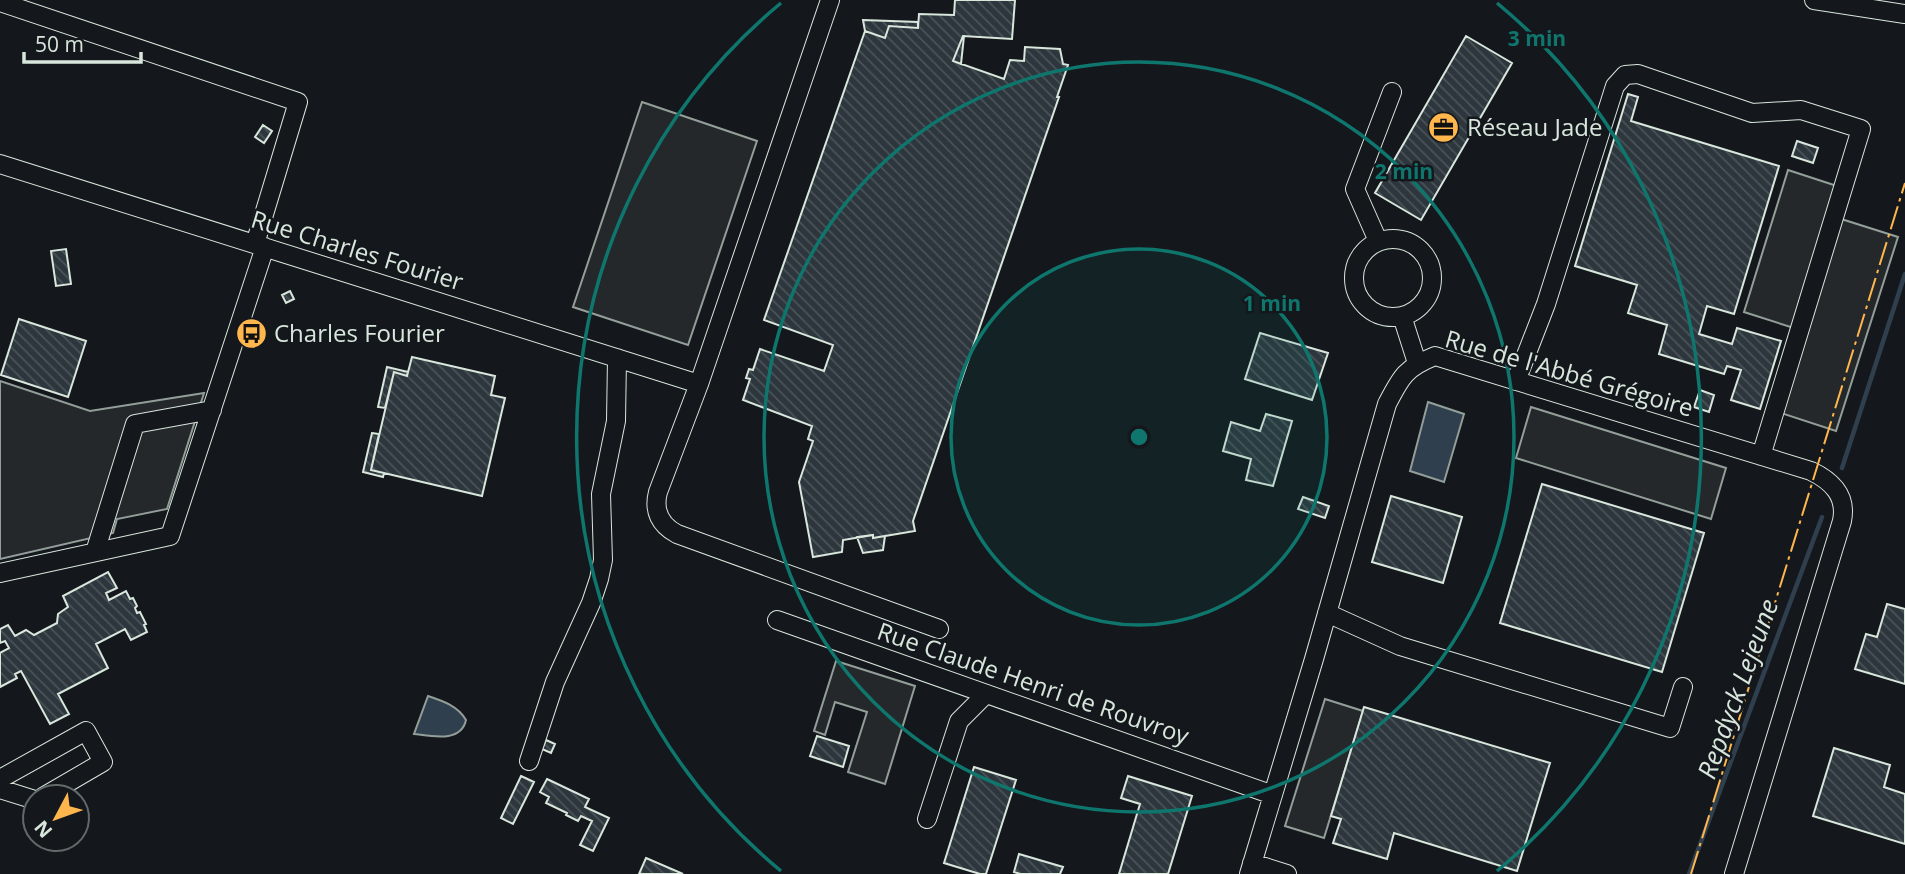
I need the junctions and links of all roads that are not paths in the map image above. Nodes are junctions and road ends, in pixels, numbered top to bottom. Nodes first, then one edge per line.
1 (830, 0) edge
2 (1814, 0) edge
3 (0, 2) edge
4 (1905, 14) edge
5 (1392, 92) dead end
6 (0, 164) edge
7 (1378, 242) junction
8 (260, 246) junction
9 (1402, 316) junction
10 (617, 358) junction
11 (1417, 363) junction
12 (1516, 381) junction
13 (699, 384) junction
14 (212, 410) junction
15 (1761, 456) junction
16 (95, 552) junction
17 (0, 573) edge
18 (1327, 613) junction
19 (777, 620) dead end
20 (939, 629) dead end
21 (1683, 687) dead end
22 (986, 694) junction
23 (528, 761) dead end
24 (0, 779) edge
25 (67, 783) edge
26 (0, 789) edge
27 (1273, 794) junction
28 (21, 796) edge
29 (927, 819) dead end
30 (1250, 869) edge
31 (1287, 874) edge
32 (1734, 874) edge

1 - 13 street
2 - 4 street
3 - 8 street
5 - 7 street
6 - 8 street, Rue Charles Fourier
7 - 9 street
7 - 9 street
8 - 10 street, Rue Charles Fourier
8 - 14 street
9 - 11 street
10 - 13 street, Rue Charles Fourier
10 - 23 street
11 - 12 street, Rue de l'Abbé Grégoire
11 - 18 street, Rue de l'Abbé Grégoire
12 - 15 street, Rue de l'Abbé Grégoire
12 - 15 street
13 - 20 street
14 - 16 street
14 - 16 street
15 - 32 street, Rue de l'Abbé Grégoire
16 - 17 street
18 - 21 street
18 - 27 street, Rue de l'Abbé Grégoire
19 - 22 street, Rue Claude Henri de Rouvroy
22 - 27 street, Rue Claude Henri de Rouvroy
22 - 29 street
24 - 25 street
26 - 28 street
27 - 30 street, Rue de l'Abbé Grégoire
30 - 31 street

